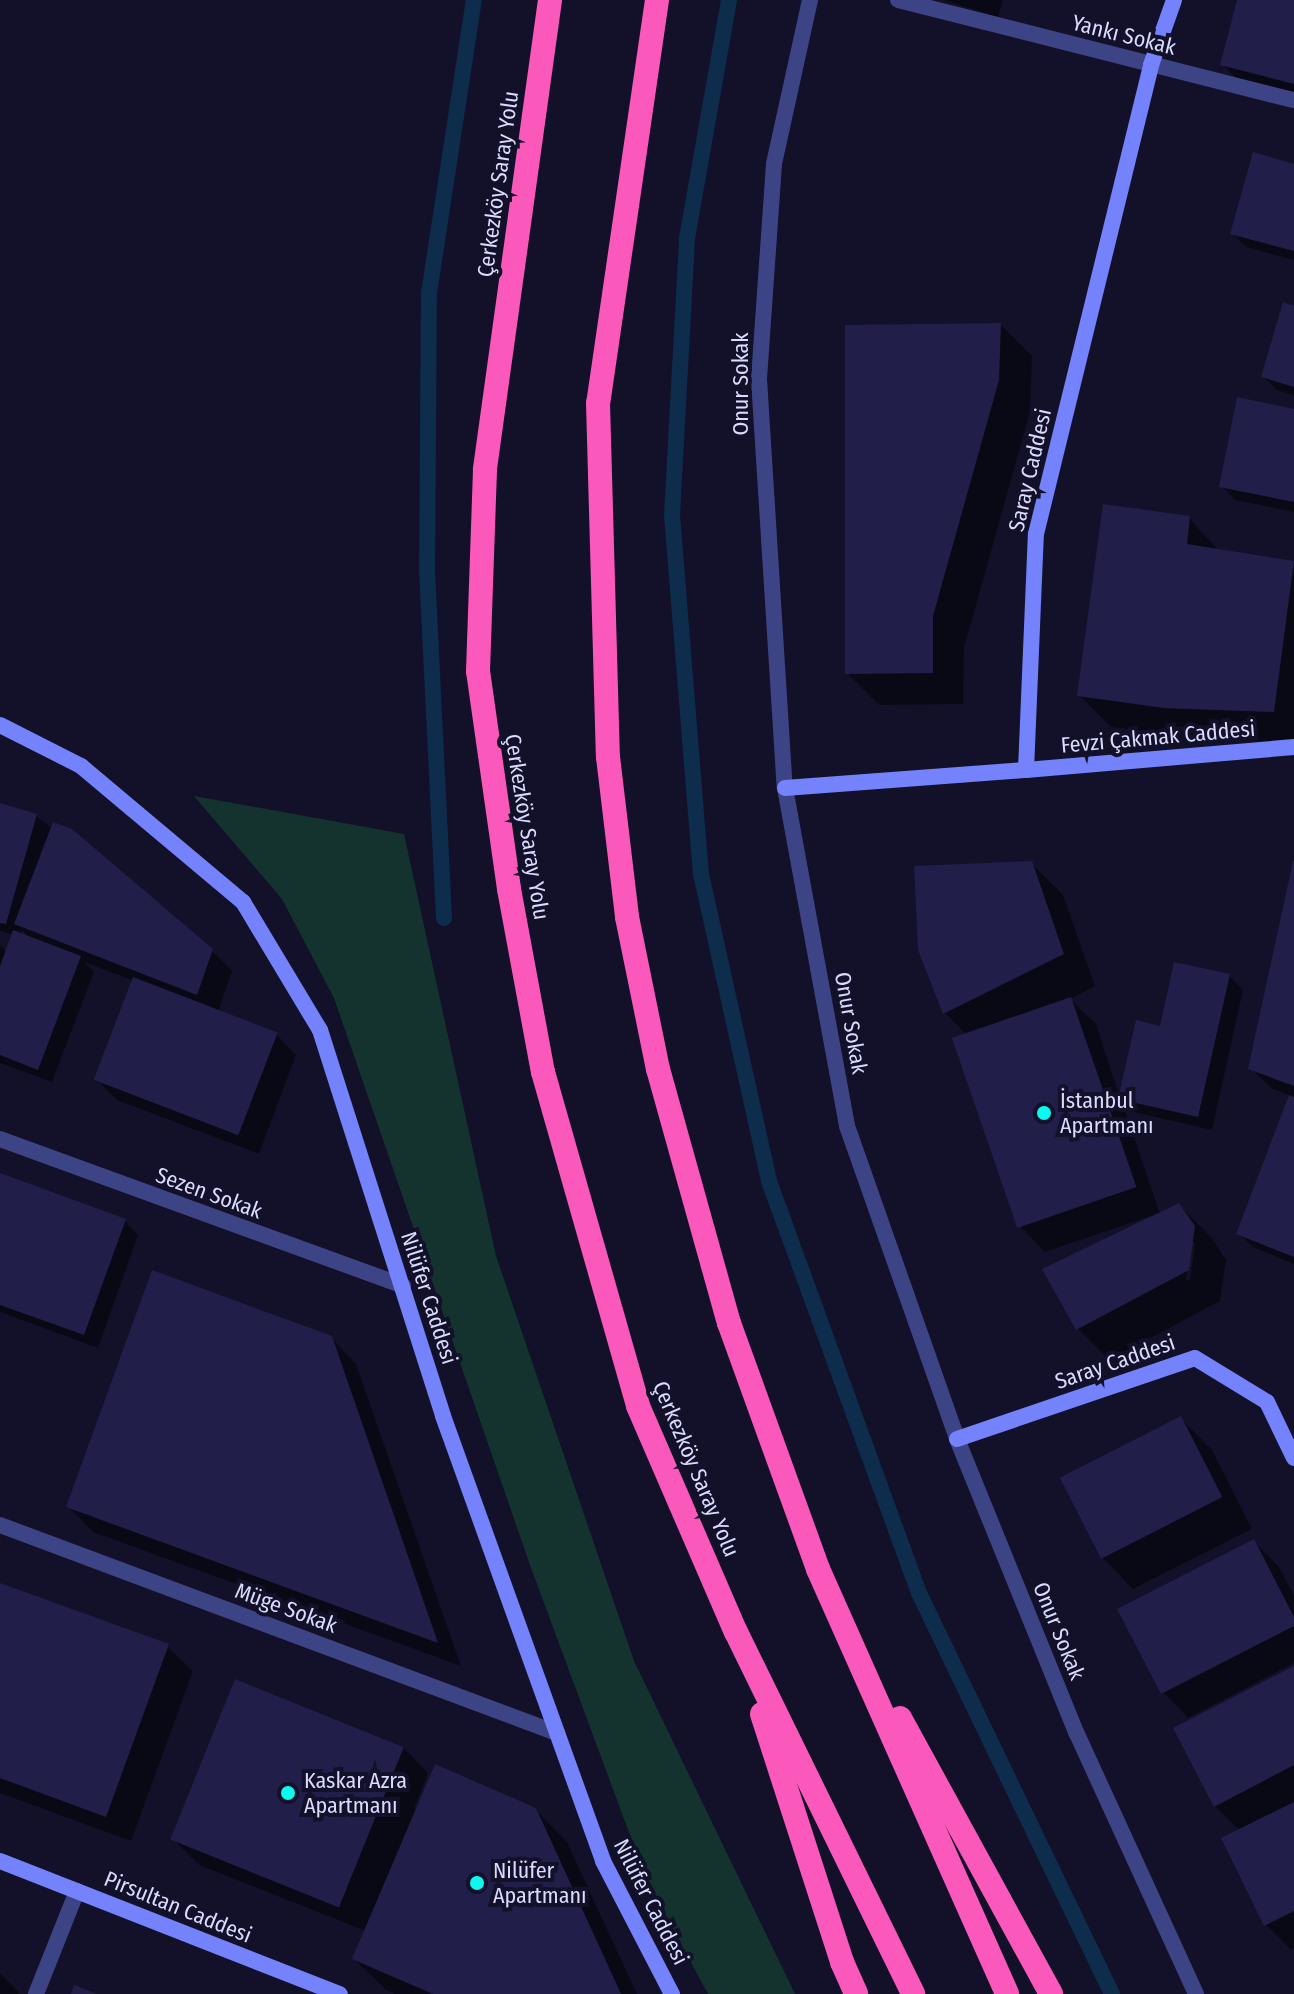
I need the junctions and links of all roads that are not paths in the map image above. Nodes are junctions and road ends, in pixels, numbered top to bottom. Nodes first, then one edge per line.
1 (550, 0) edge
2 (657, 0) edge
3 (810, 0) edge
4 (898, 0) edge
5 (1174, 0) edge
6 (1151, 65) junction
7 (1294, 100) edge
8 (0, 725) edge
9 (1294, 747) edge
10 (1026, 770) junction
11 (785, 788) junction
12 (0, 1139) edge
13 (403, 1286) junction
14 (957, 1439) junction
15 (1294, 1458) edge
16 (0, 1525) edge
17 (818, 1569) junction
18 (736, 1632) junction
19 (557, 1733) junction
20 (0, 1861) edge
21 (77, 1891) junction
22 (36, 1994) edge
23 (340, 1994) edge
24 (672, 1994) edge
25 (856, 1994) edge
26 (913, 1994) edge
27 (1007, 1994) edge
28 (1051, 1994) edge
29 (1196, 1994) edge

1 - 18 highway, Çerkezköy Saray Yolu
2 - 17 highway
3 - 11 street, Onur Sokak
4 - 6 street, Yankı Sokak
5 - 6 street, Saray Caddesi
6 - 7 street, Yankı Sokak
6 - 10 street, Saray Caddesi
8 - 13 street, Nilüfer Caddesi
9 - 10 street, Fevzi Çakmak Caddesi
10 - 11 street
11 - 14 street, Onur Sokak
12 - 13 street, Sezen Sokak
13 - 19 street, Nilüfer Caddesi
14 - 15 street, Saray Caddesi
14 - 29 street, Onur Sokak
16 - 19 street, Müge Sokak
17 - 27 highway
17 - 28 highway
18 - 25 highway
18 - 26 highway
19 - 24 street, Nilüfer Caddesi
20 - 21 street, Pirsultan Caddesi
21 - 22 street
21 - 23 street, Pirsultan Caddesi

